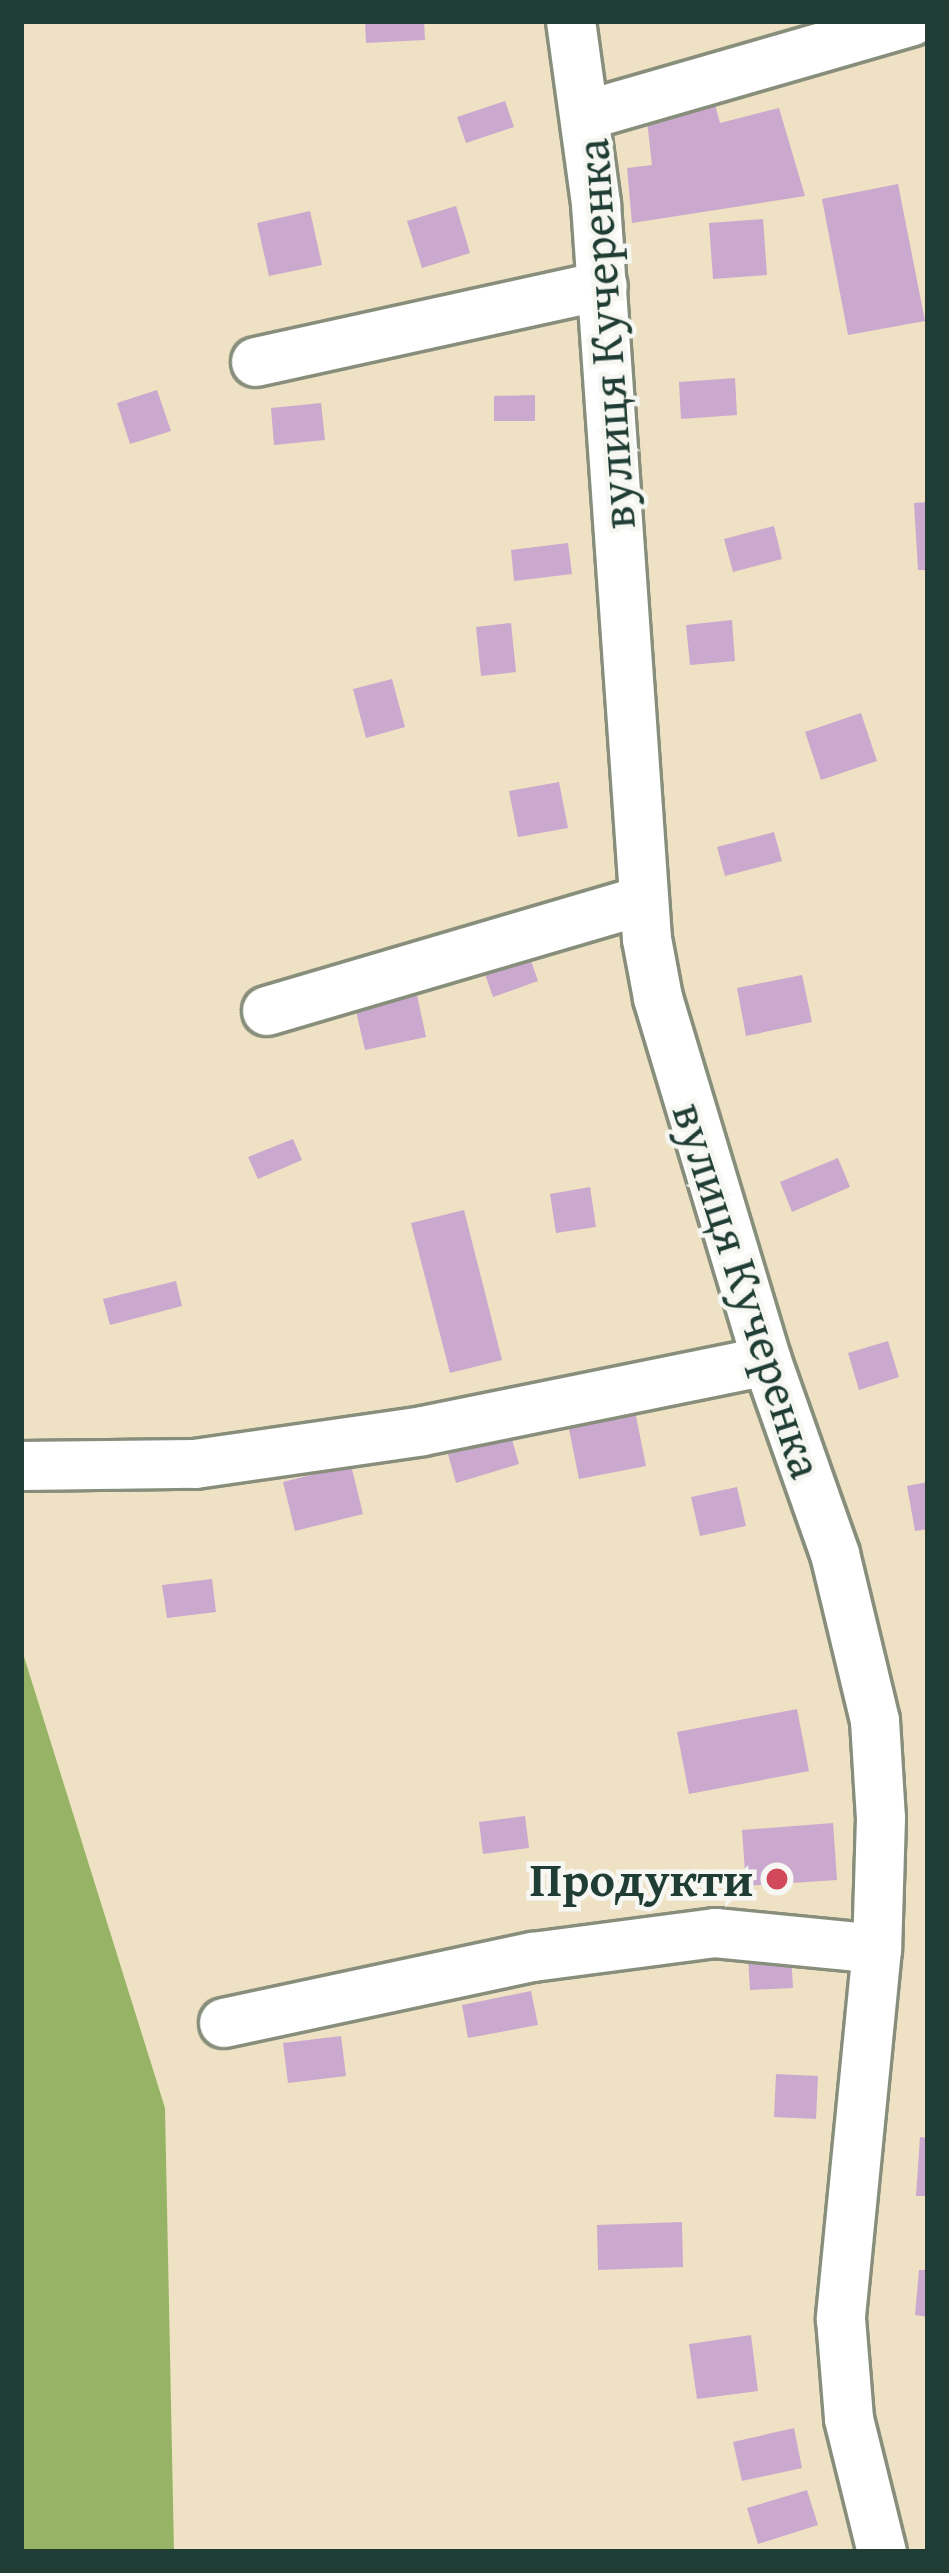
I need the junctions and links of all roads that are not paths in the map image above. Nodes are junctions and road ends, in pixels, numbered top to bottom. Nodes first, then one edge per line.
1 (571, 21) edge
2 (912, 21) edge
3 (587, 115) junction
4 (603, 286) junction
5 (256, 362) dead end
6 (641, 901) junction
7 (268, 1011) dead end
8 (767, 1361) junction
9 (21, 1466) edge
10 (877, 1949) junction
11 (224, 2023) dead end
12 (882, 2552) edge

1 - 3 street, вулиця Кучеренка
2 - 3 street
3 - 4 street, вулиця Кучеренка
4 - 5 street
4 - 6 street, вулиця Кучеренка
6 - 7 street
6 - 8 street, вулиця Кучеренка
8 - 9 street
8 - 10 street, вулиця Кучеренка
10 - 11 street
10 - 12 street, вулиця Кучеренка

